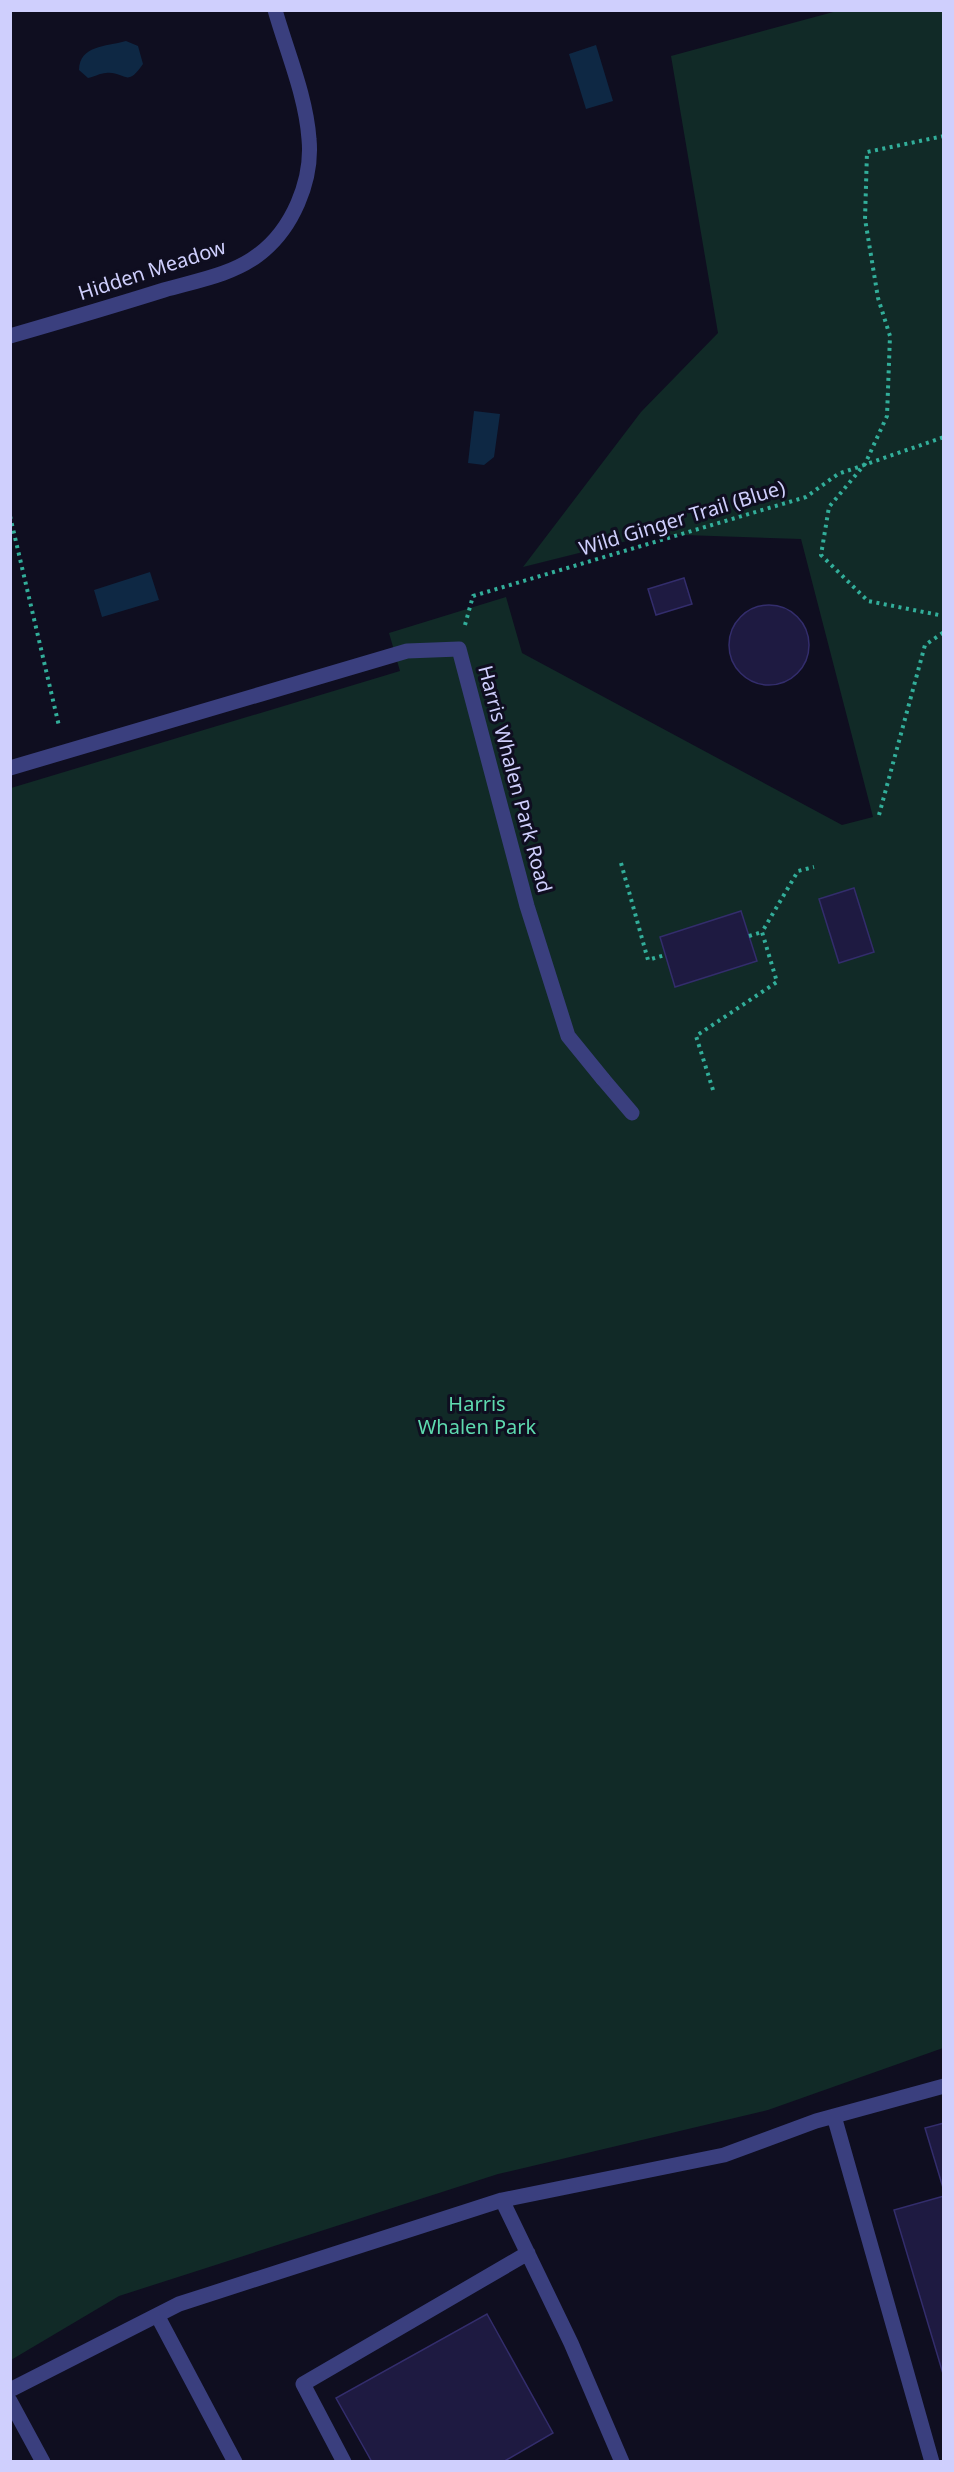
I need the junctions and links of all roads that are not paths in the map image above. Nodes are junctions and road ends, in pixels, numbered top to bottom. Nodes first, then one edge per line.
1 (275, 10) edge
2 (10, 336) edge
3 (10, 768) edge
4 (632, 1113) dead end
5 (944, 2086) edge
6 (834, 2116) junction
7 (502, 2200) junction
8 (528, 2253) junction
9 (157, 2314) junction
10 (10, 2390) edge
11 (10, 2401) edge
12 (43, 2462) edge
13 (235, 2462) edge
14 (344, 2462) edge
15 (622, 2462) edge
16 (932, 2462) edge

1 - 2 street, Hidden Meadow
3 - 4 street, Harris Whalen Park Road
5 - 6 street
6 - 7 street
6 - 16 street
7 - 8 street
7 - 9 street
8 - 14 street
8 - 15 street
9 - 10 street
9 - 13 street
11 - 12 street

